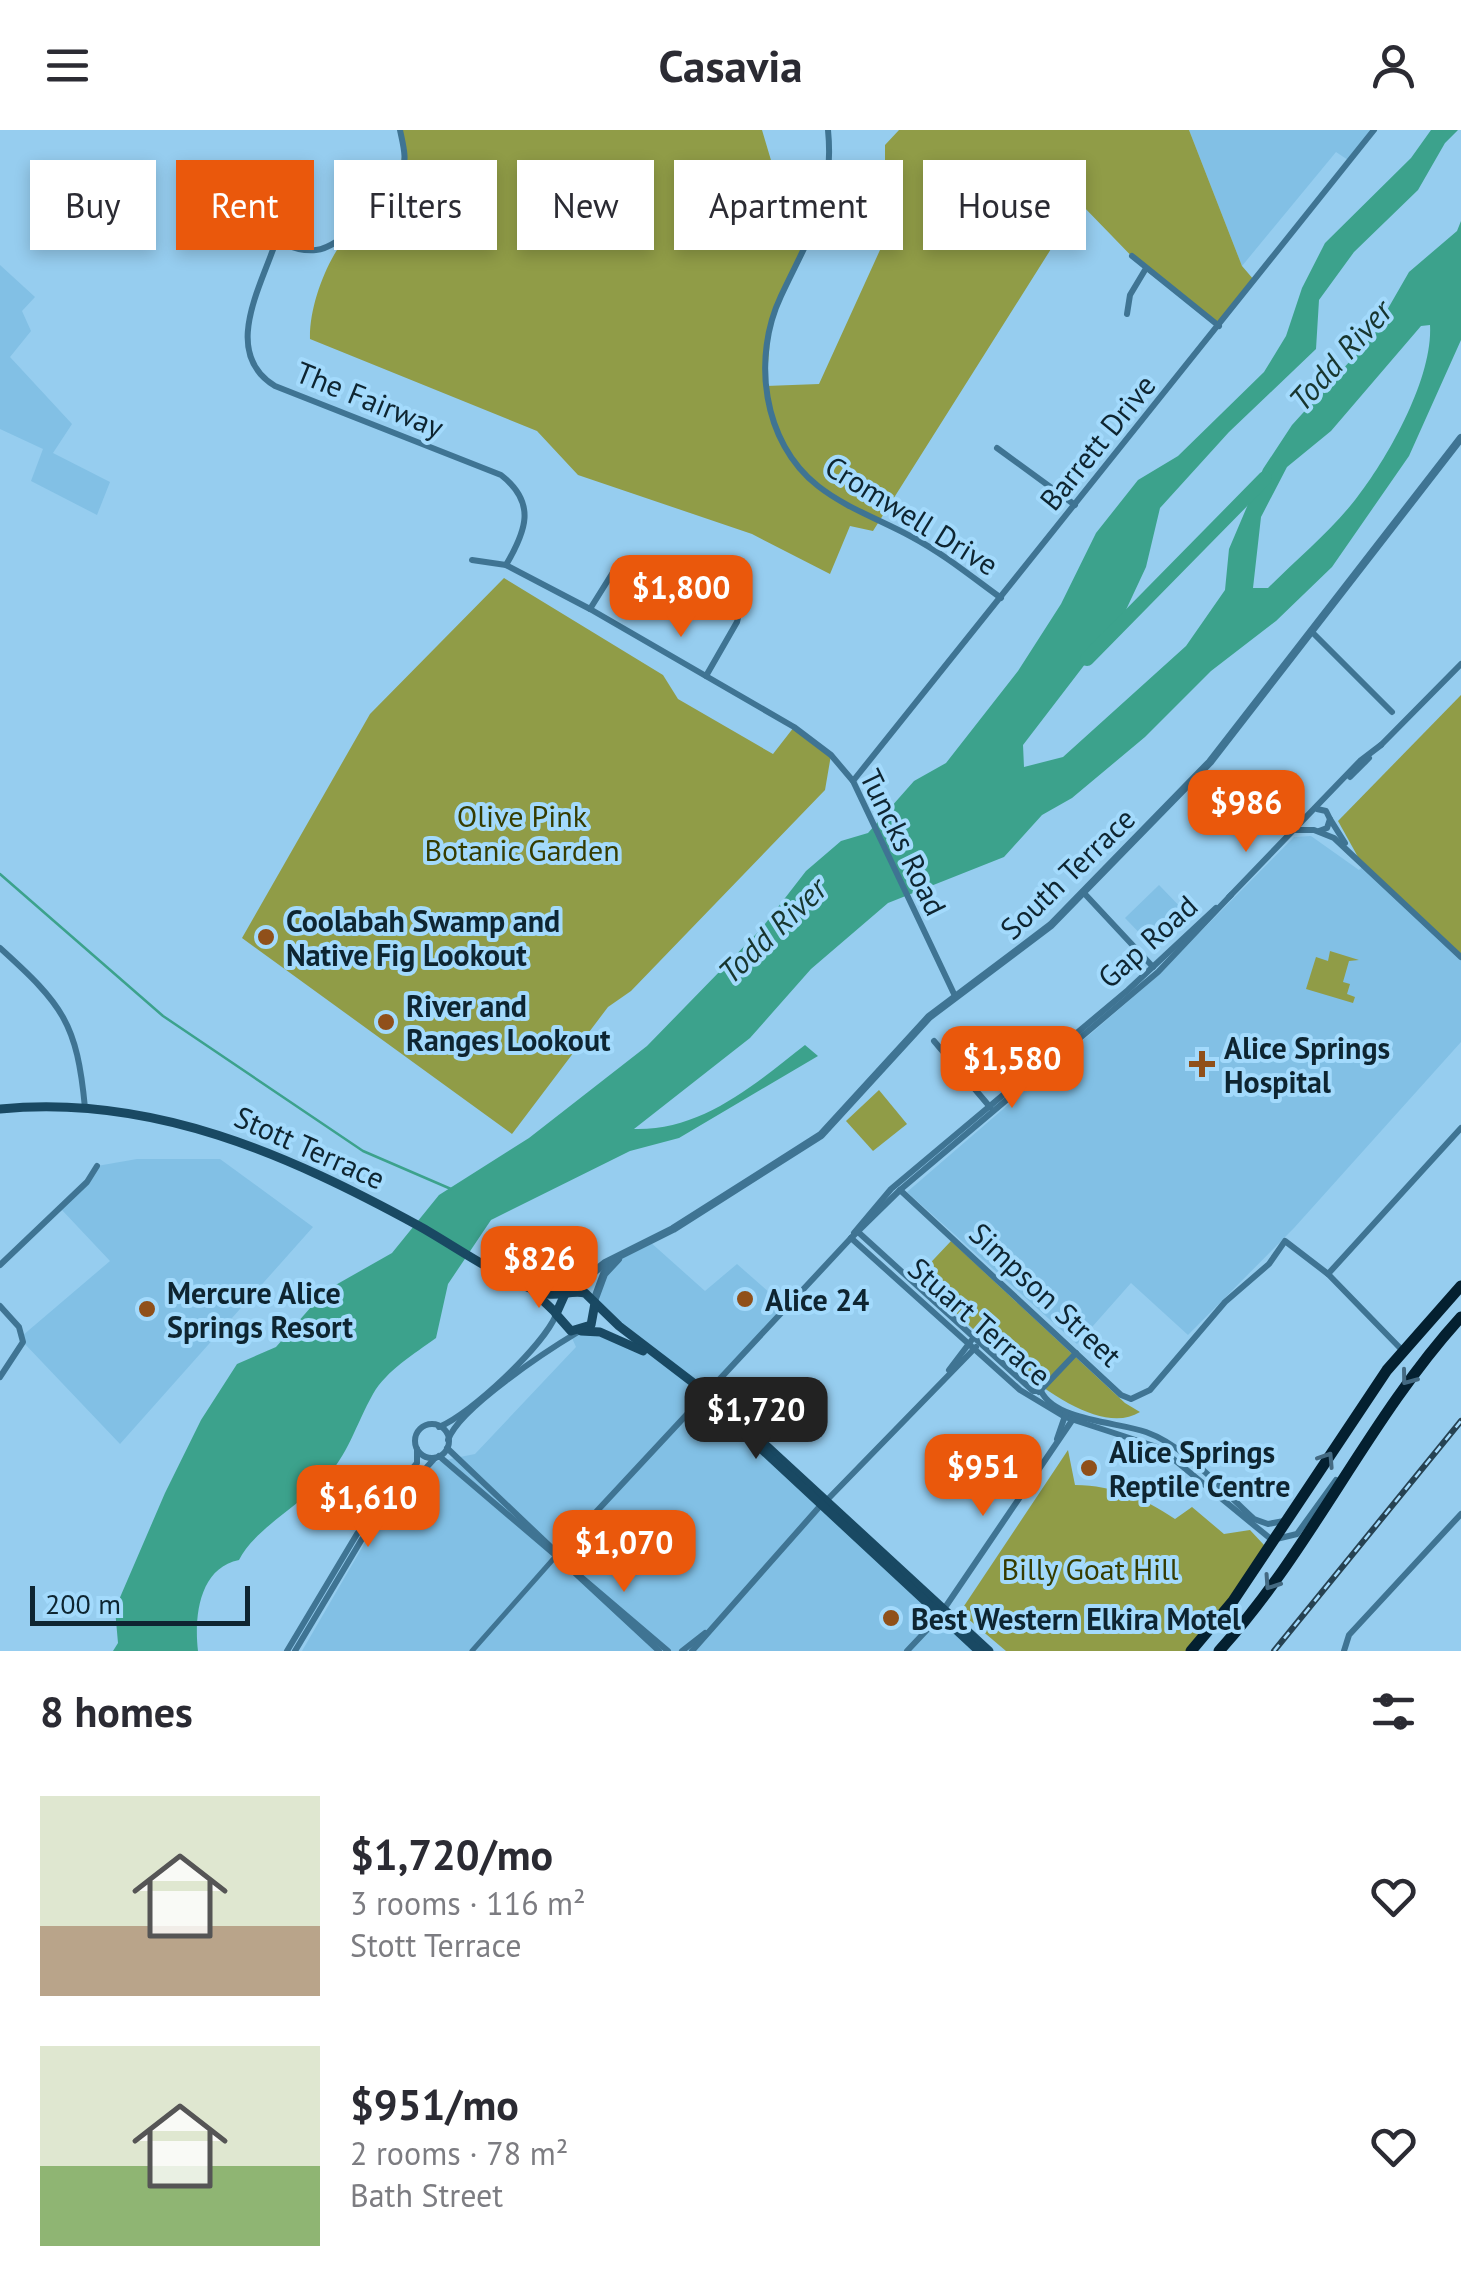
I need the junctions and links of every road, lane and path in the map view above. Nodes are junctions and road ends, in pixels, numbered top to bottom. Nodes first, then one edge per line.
1 (400, 130) edge
2 (828, 130) edge
3 (1374, 130) edge
4 (273, 250) edge
5 (314, 250) edge
6 (1132, 256) dead end
7 (1145, 270) junction
8 (1127, 314) dead end
9 (1219, 326) junction
10 (1461, 438) edge
11 (997, 448) dead end
12 (1075, 505) junction
13 (472, 560) dead end
14 (620, 561) dead end
15 (506, 565) junction
16 (1001, 598) junction
17 (742, 600) dead end
18 (590, 608) junction
19 (1311, 631) junction
20 (1461, 664) edge
21 (706, 676) junction
22 (1392, 712) dead end
23 (1381, 745) junction
24 (854, 781) junction
25 (1335, 792) junction
26 (1319, 806) junction
27 (1329, 816) junction
28 (1308, 819) junction
29 (1296, 830) junction
30 (1316, 830) junction
31 (1354, 857) junction
32 (1082, 892) junction
33 (0, 948) edge
34 (1461, 956) edge
35 (1155, 970) junction
36 (955, 996) junction
37 (934, 1041) dead end
38 (84, 1108) junction
39 (0, 1109) edge
40 (992, 1109) junction
41 (1461, 1128) edge
42 (97, 1166) dead end
43 (900, 1190) junction
44 (858, 1231) junction
45 (851, 1238) junction
46 (625, 1252) junction
47 (0, 1265) edge
48 (1328, 1274) junction
49 (524, 1283) junction
50 (1461, 1286) edge
51 (566, 1294) junction
52 (594, 1302) junction
53 (0, 1306) edge
54 (556, 1314) junction
55 (1461, 1317) edge
56 (580, 1331) junction
57 (974, 1344) junction
58 (1402, 1350) junction
59 (1076, 1353) junction
60 (672, 1366) junction
61 (0, 1377) edge
62 (1041, 1391) junction
63 (706, 1395) junction
64 (1033, 1399) junction
65 (1070, 1415) junction
66 (440, 1427) junction
67 (448, 1444) junction
68 (1363, 1444) junction
69 (417, 1449) junction
70 (437, 1457) junction
71 (824, 1503) junction
72 (1461, 1514) edge
73 (1288, 1518) junction
74 (1272, 1540) junction
75 (556, 1554) junction
76 (942, 1612) junction
77 (705, 1633) junction
78 (291, 1651) edge
79 (472, 1651) edge
80 (659, 1651) edge
81 (668, 1651) edge
82 (682, 1651) edge
83 (692, 1651) edge
84 (907, 1651) edge
85 (979, 1651) edge
86 (989, 1651) edge
87 (1191, 1651) edge
88 (1219, 1651) edge
89 (1344, 1651) edge

1 - 5 street
2 - 16 street, Cromwell Drive
3 - 9 street, Barrett Drive
4 - 15 street, The Fairway
6 - 7 street
7 - 8 street
7 - 9 street
9 - 12 street, Barrett Drive
10 - 19 street, South Terrace
11 - 12 street
12 - 16 street, Barrett Drive
13 - 15 street, Tuncks Road
14 - 18 street
15 - 18 street, Tuncks Road
16 - 24 street, Barrett Drive
17 - 21 street
18 - 21 street, Tuncks Road
19 - 22 street
19 - 32 street, South Terrace
20 - 23 street, Gap Road
21 - 24 street, Tuncks Road
23 - 25 street, Gap Road
23 - 26 street, Gap Road
24 - 36 street, Tuncks Road
25 - 26 street, Gap Road
25 - 27 street
26 - 27 street
26 - 28 street, Gap Road
27 - 30 street
27 - 31 street
28 - 29 street, Gap Road
28 - 30 street
29 - 30 street
29 - 35 street, Gap Road
30 - 31 street
31 - 34 street
32 - 35 street
32 - 36 street, South Terrace
33 - 38 street
35 - 40 street, Gap Road
36 - 46 street, South Terrace
37 - 40 street
38 - 39 main road, Stott Terrace
38 - 49 main road, Stott Terrace
40 - 43 street, Gap Road
40 - 44 street, Gap Road
41 - 48 street
42 - 47 street
43 - 44 street, Gap Road
43 - 59 street, Simpson Street
44 - 45 street, Gap Road
44 - 57 street, Stuart Terrace
45 - 57 street, Stuart Terrace
45 - 63 street, Gap Road
46 - 51 street, South Terrace
46 - 52 street
48 - 58 street
48 - 59 street, Simpson Street
49 - 51 main road, Stott Terrace
49 - 54 main road, Stott Terrace
50 - 58 highway
51 - 52 main road
51 - 54 main road
52 - 56 main road
52 - 60 main road
53 - 61 street
54 - 56 main road
54 - 66 street
55 -> 68 highway
56 - 60 main road
56 - 67 street
57 - 62 street, Stuart Terrace
57 - 64 street, Stuart Terrace
57 - 71 street
73 -> 58 highway
59 - 62 street
60 - 63 main road
62 - 64 street
62 - 65 street, Stuart Terrace
63 - 71 main road
63 - 75 street, Gap Road
64 - 65 street, Stuart Terrace
65 - 73 street, Stuart Terrace
65 - 74 street, Stuart Terrace
65 - 76 street
66 - 67 street
66 - 69 street
67 - 70 street
67 - 75 street
68 - 74 street
68 -> 88 highway
69 - 70 street
69 - 78 street
70 - 75 street
70 - 78 street
71 - 76 main road
71 - 77 street
72 - 89 street
73 - 74 highway
74 - 87 highway
75 - 79 street
75 - 80 street
75 - 81 street
76 - 84 street
76 - 85 main road
76 - 86 main road
77 - 82 street
77 - 83 street

